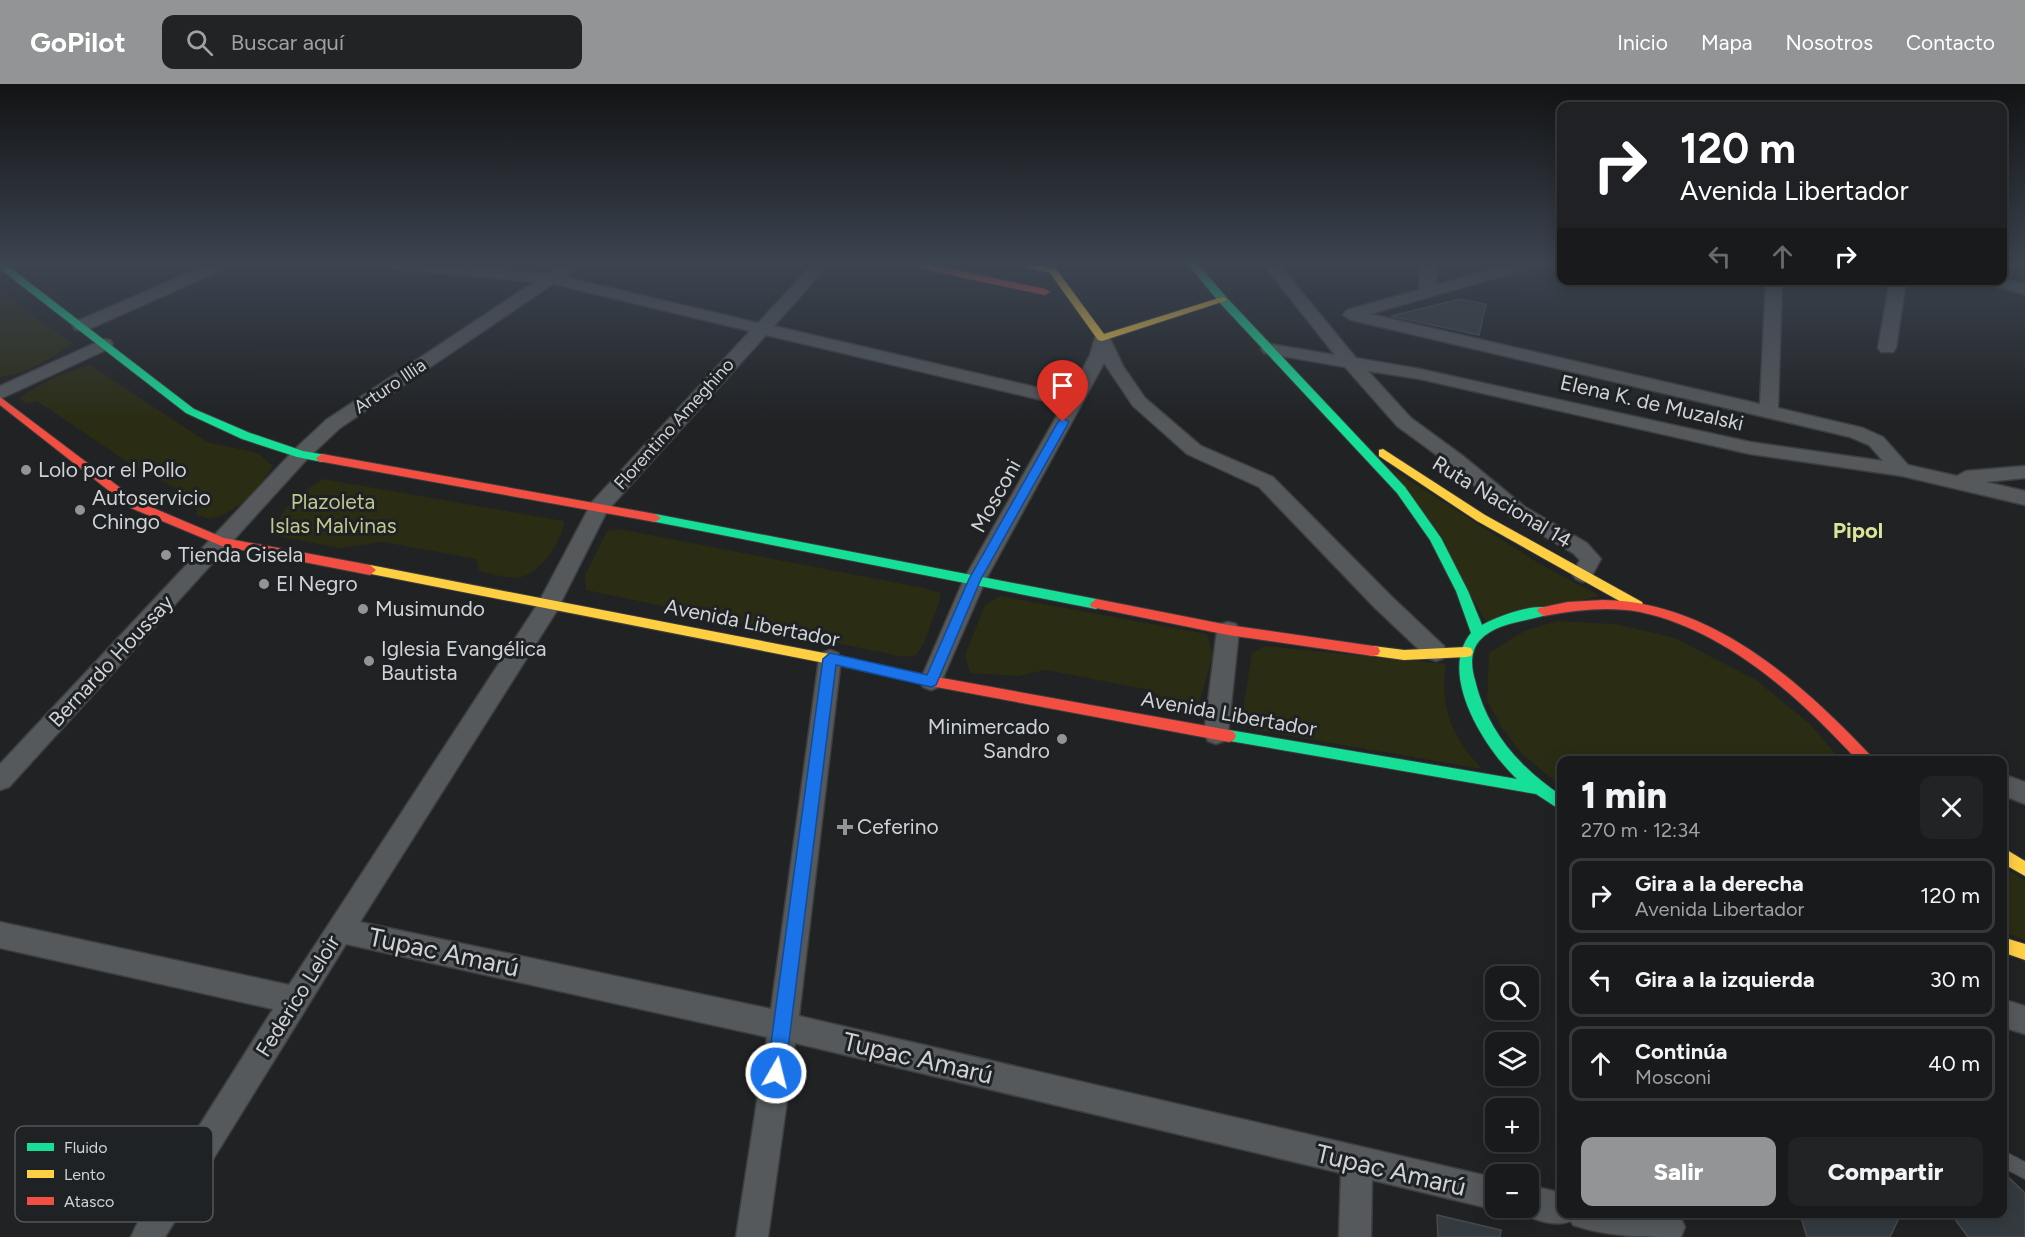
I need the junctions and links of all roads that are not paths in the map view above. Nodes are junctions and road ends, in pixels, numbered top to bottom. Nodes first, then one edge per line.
1 (69, 317) edge
2 (102, 317) edge
3 (494, 317) edge
4 (709, 317) edge
5 (771, 317) edge
6 (1086, 317) edge
7 (1169, 317) edge
8 (1239, 317) edge
9 (1314, 317) edge
10 (1345, 317) edge
11 (1359, 317) edge
12 (1773, 317) edge
13 (1892, 317) edge
14 (1320, 324) junction
15 (81, 326) junction
16 (760, 329) junction
17 (1102, 338) junction
18 (104, 344) junction
19 (1887, 348) dead end
20 (1270, 350) junction
21 (1352, 363) junction
22 (0, 393) edge
23 (0, 400) edge
24 (1074, 402) junction
25 (1769, 412) junction
26 (1344, 427) junction
27 (301, 454) junction
28 (1902, 470) junction
29 (2025, 472) edge
30 (1950, 480) junction
31 (2025, 498) edge
32 (599, 507) junction
33 (222, 542) junction
34 (1583, 574) junction
35 (975, 579) junction
36 (548, 606) junction
37 (1641, 608) junction
38 (1228, 630) junction
39 (1478, 633) junction
40 (1436, 652) junction
41 (1466, 652) junction
42 (830, 659) junction
43 (931, 681) junction
44 (1216, 734) junction
45 (1848, 738) junction
46 (1863, 756) edge
47 (1874, 756) edge
48 (0, 780) edge
49 (2007, 786) edge
50 (1536, 788) junction
51 (2025, 793) edge
52 (1557, 802) edge
53 (2007, 857) edge
54 (2025, 869) edge
55 (340, 930) junction
56 (0, 935) edge
57 (2007, 946) edge
58 (2025, 952) edge
59 (295, 1000) junction
60 (2007, 1015) edge
61 (2025, 1020) edge
62 (783, 1026) junction
63 (213, 1131) edge
64 (2007, 1161) edge
65 (1357, 1163) junction
66 (2025, 1171) edge
67 (1485, 1192) edge
68 (1539, 1204) edge
69 (1557, 1208) edge
70 (1603, 1218) edge
71 (156, 1222) edge
72 (1670, 1226) edge
73 (147, 1237) edge
74 (752, 1237) edge
75 (1355, 1237) edge

1 - 15 main road
2 - 15 street
3 - 27 street, Arturo Illia
4 - 16 street
5 - 16 street, Florentino Ameghino
6 - 17 main road
7 - 17 main road
8 - 20 main road, Ruta Nacional 14
9 - 14 street
10 - 14 street
11 - 25 street
12 - 25 street
13 - 19 street
14 - 21 street
15 - 18 main road
16 - 24 street
16 - 32 street, Florentino Ameghino
17 - 24 street, Mosconi
17 - 40 street
18 - 22 street
18 - 27 main road
20 - 21 street, Elena K. de Muzalski
20 - 26 main road, Ruta Nacional 14
21 - 28 street, Elena K. de Muzalski
21 - 34 street
23 - 33 main road, Avenida Libertador
24 - 35 street, Mosconi
25 - 28 street
26 - 34 main road, Ruta Nacional 14
26 - 39 main road, Ruta Nacional 14
27 - 32 main road
27 - 33 street, Arturo Illia
28 - 30 street, Elena K. de Muzalski
29 - 30 street
30 - 31 street, Elena K. de Muzalski
32 - 35 main road
32 - 36 street, Florentino Ameghino
33 - 36 main road, Avenida Libertador
33 - 48 street, Bernardo Houssay
34 - 37 main road, Ruta Nacional 14
35 - 38 main road
35 - 43 street, Mosconi
36 - 42 main road, Avenida Libertador
36 - 55 street, Federico Leloir
37 - 39 main road, Ruta Nacional 14
37 - 45 main road, Ruta Nacional 14
38 - 40 main road
38 - 44 street
39 - 41 main road
40 - 41 main road
41 - 50 main road
42 - 43 main road, Avenida Libertador
42 - 62 street
43 - 44 main road, Avenida Libertador
44 - 50 main road, Avenida Libertador
45 - 46 main road, Ruta Nacional 14
45 - 47 main road, Ruta Nacional 14
49 - 51 street
50 - 52 main road
53 - 54 main road
55 - 59 street, Federico Leloir
55 - 62 street, Tupac Amarú
56 - 59 street
57 - 58 main road
59 - 63 street, Federico Leloir
60 - 61 street
62 - 65 street, Tupac Amarú
62 - 74 street
64 - 66 lane
65 - 67 street, Tupac Amarú
65 - 75 street
68 - 69 street
70 - 72 street
71 - 73 street, Federico Leloir

